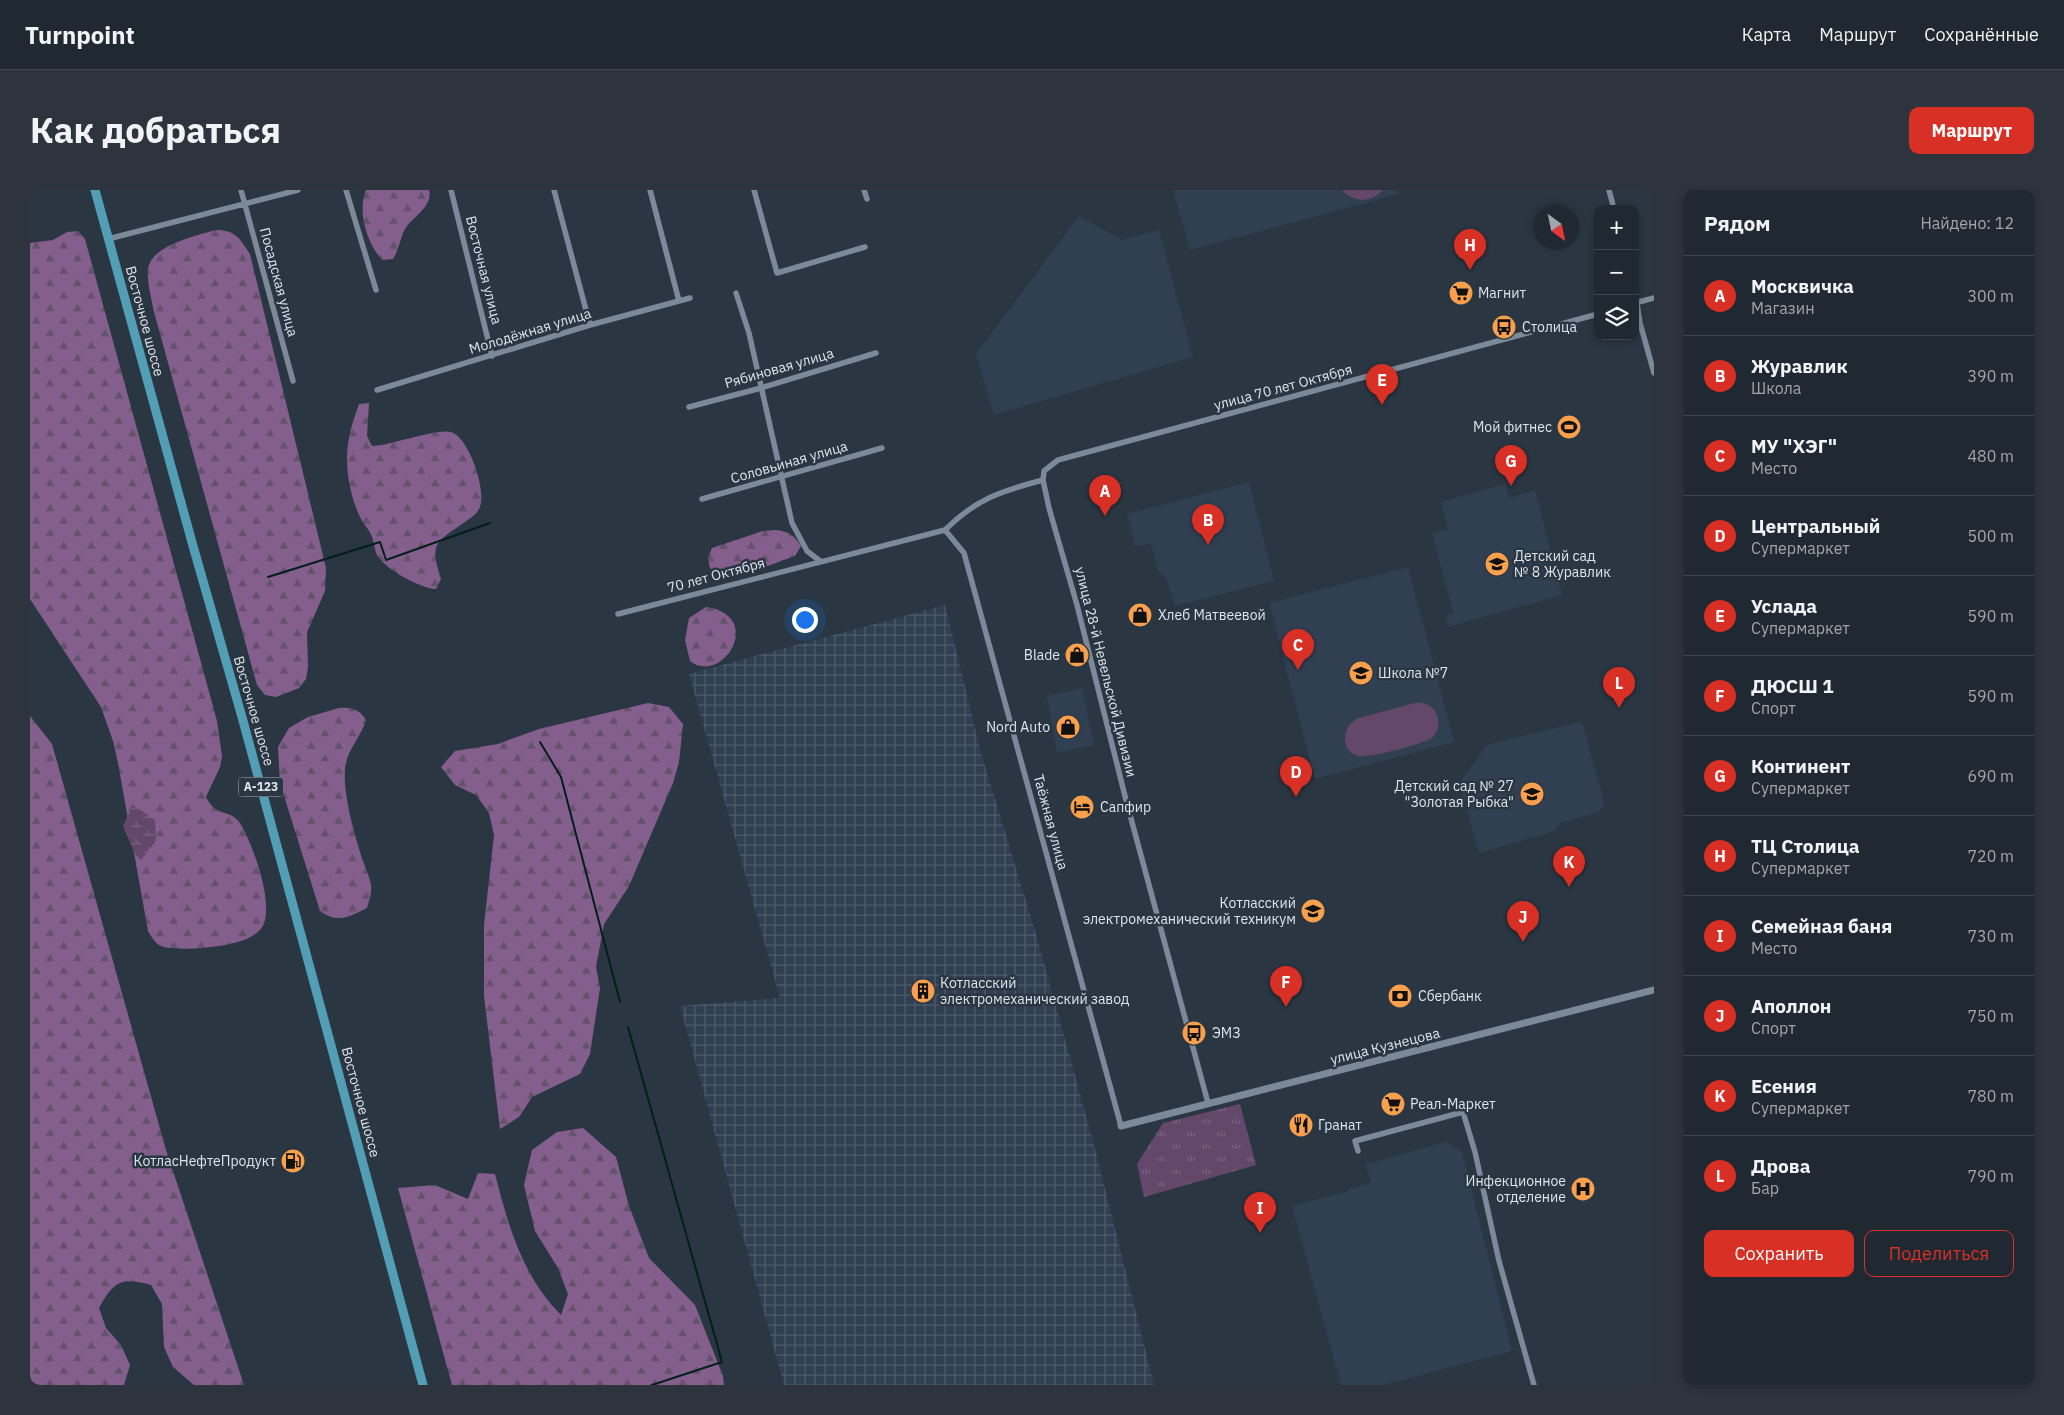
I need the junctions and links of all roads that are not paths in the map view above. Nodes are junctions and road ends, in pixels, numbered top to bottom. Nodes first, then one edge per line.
1 (95, 190) edge
2 (241, 190) edge
3 (298, 190) edge
4 (346, 190) edge
5 (451, 190) edge
6 (554, 190) edge
7 (650, 190) edge
8 (754, 190) edge
9 (864, 190) edge
10 (1609, 190) edge
11 (867, 199) dead end
12 (244, 204) junction
13 (1613, 205) edge
14 (108, 238) junction
15 (865, 247) dead end
16 (376, 290) dead end
17 (736, 293) dead end
18 (690, 298) dead end
19 (1654, 298) edge
20 (679, 301) junction
21 (1639, 302) edge
22 (1594, 315) edge
23 (1639, 316) edge
24 (590, 325) junction
25 (876, 352) dead end
26 (492, 356) junction
27 (1654, 373) edge
28 (293, 380) dead end
29 (761, 388) junction
30 (377, 390) dead end
31 (689, 407) dead end
32 (882, 448) dead end
33 (783, 477) junction
34 (1043, 480) junction
35 (702, 499) dead end
36 (945, 530) junction
37 (820, 561) junction
38 (618, 614) dead end
39 (1654, 990) edge
40 (1208, 1103) junction
41 (1122, 1126) joint
42 (1358, 1151) dead end
43 (424, 1385) edge
44 (1534, 1385) edge

1 - 14 main road, Восточное шоссе / А-123
2 - 12 street, Посадская улица
3 - 12 street
4 - 16 street
5 - 26 street, Восточная улица
6 - 24 street
7 - 20 street
8 - 15 street
9 - 11 street
10 - 13 street
12 - 14 street
12 - 28 street, Посадская улица
14 - 43 main road, Восточное шоссе / А-123
17 - 29 street
18 - 20 street, Молодёжная улица
19 - 21 street
20 - 24 street, Молодёжная улица
22 - 34 street, улица 70 лет Октября
23 - 27 street
24 - 26 street, Молодёжная улица
25 - 29 street, Рябиновая улица
26 - 30 street, Молодёжная улица
29 - 31 street, Рябиновая улица
29 - 33 street
32 - 33 street, Соловьиная улица
33 - 35 street, Соловьиная улица
33 - 37 street
34 - 36 street
34 - 40 street, улица 28-й Невельской Дивизии
36 - 37 street, 70 лет Октября
36 - 41 street, Таёжная улица
37 - 38 street, 70 лет Октября
39 - 40 street, улица Кузнецова
40 - 41 street, улица Кузнецова
42 - 44 street

